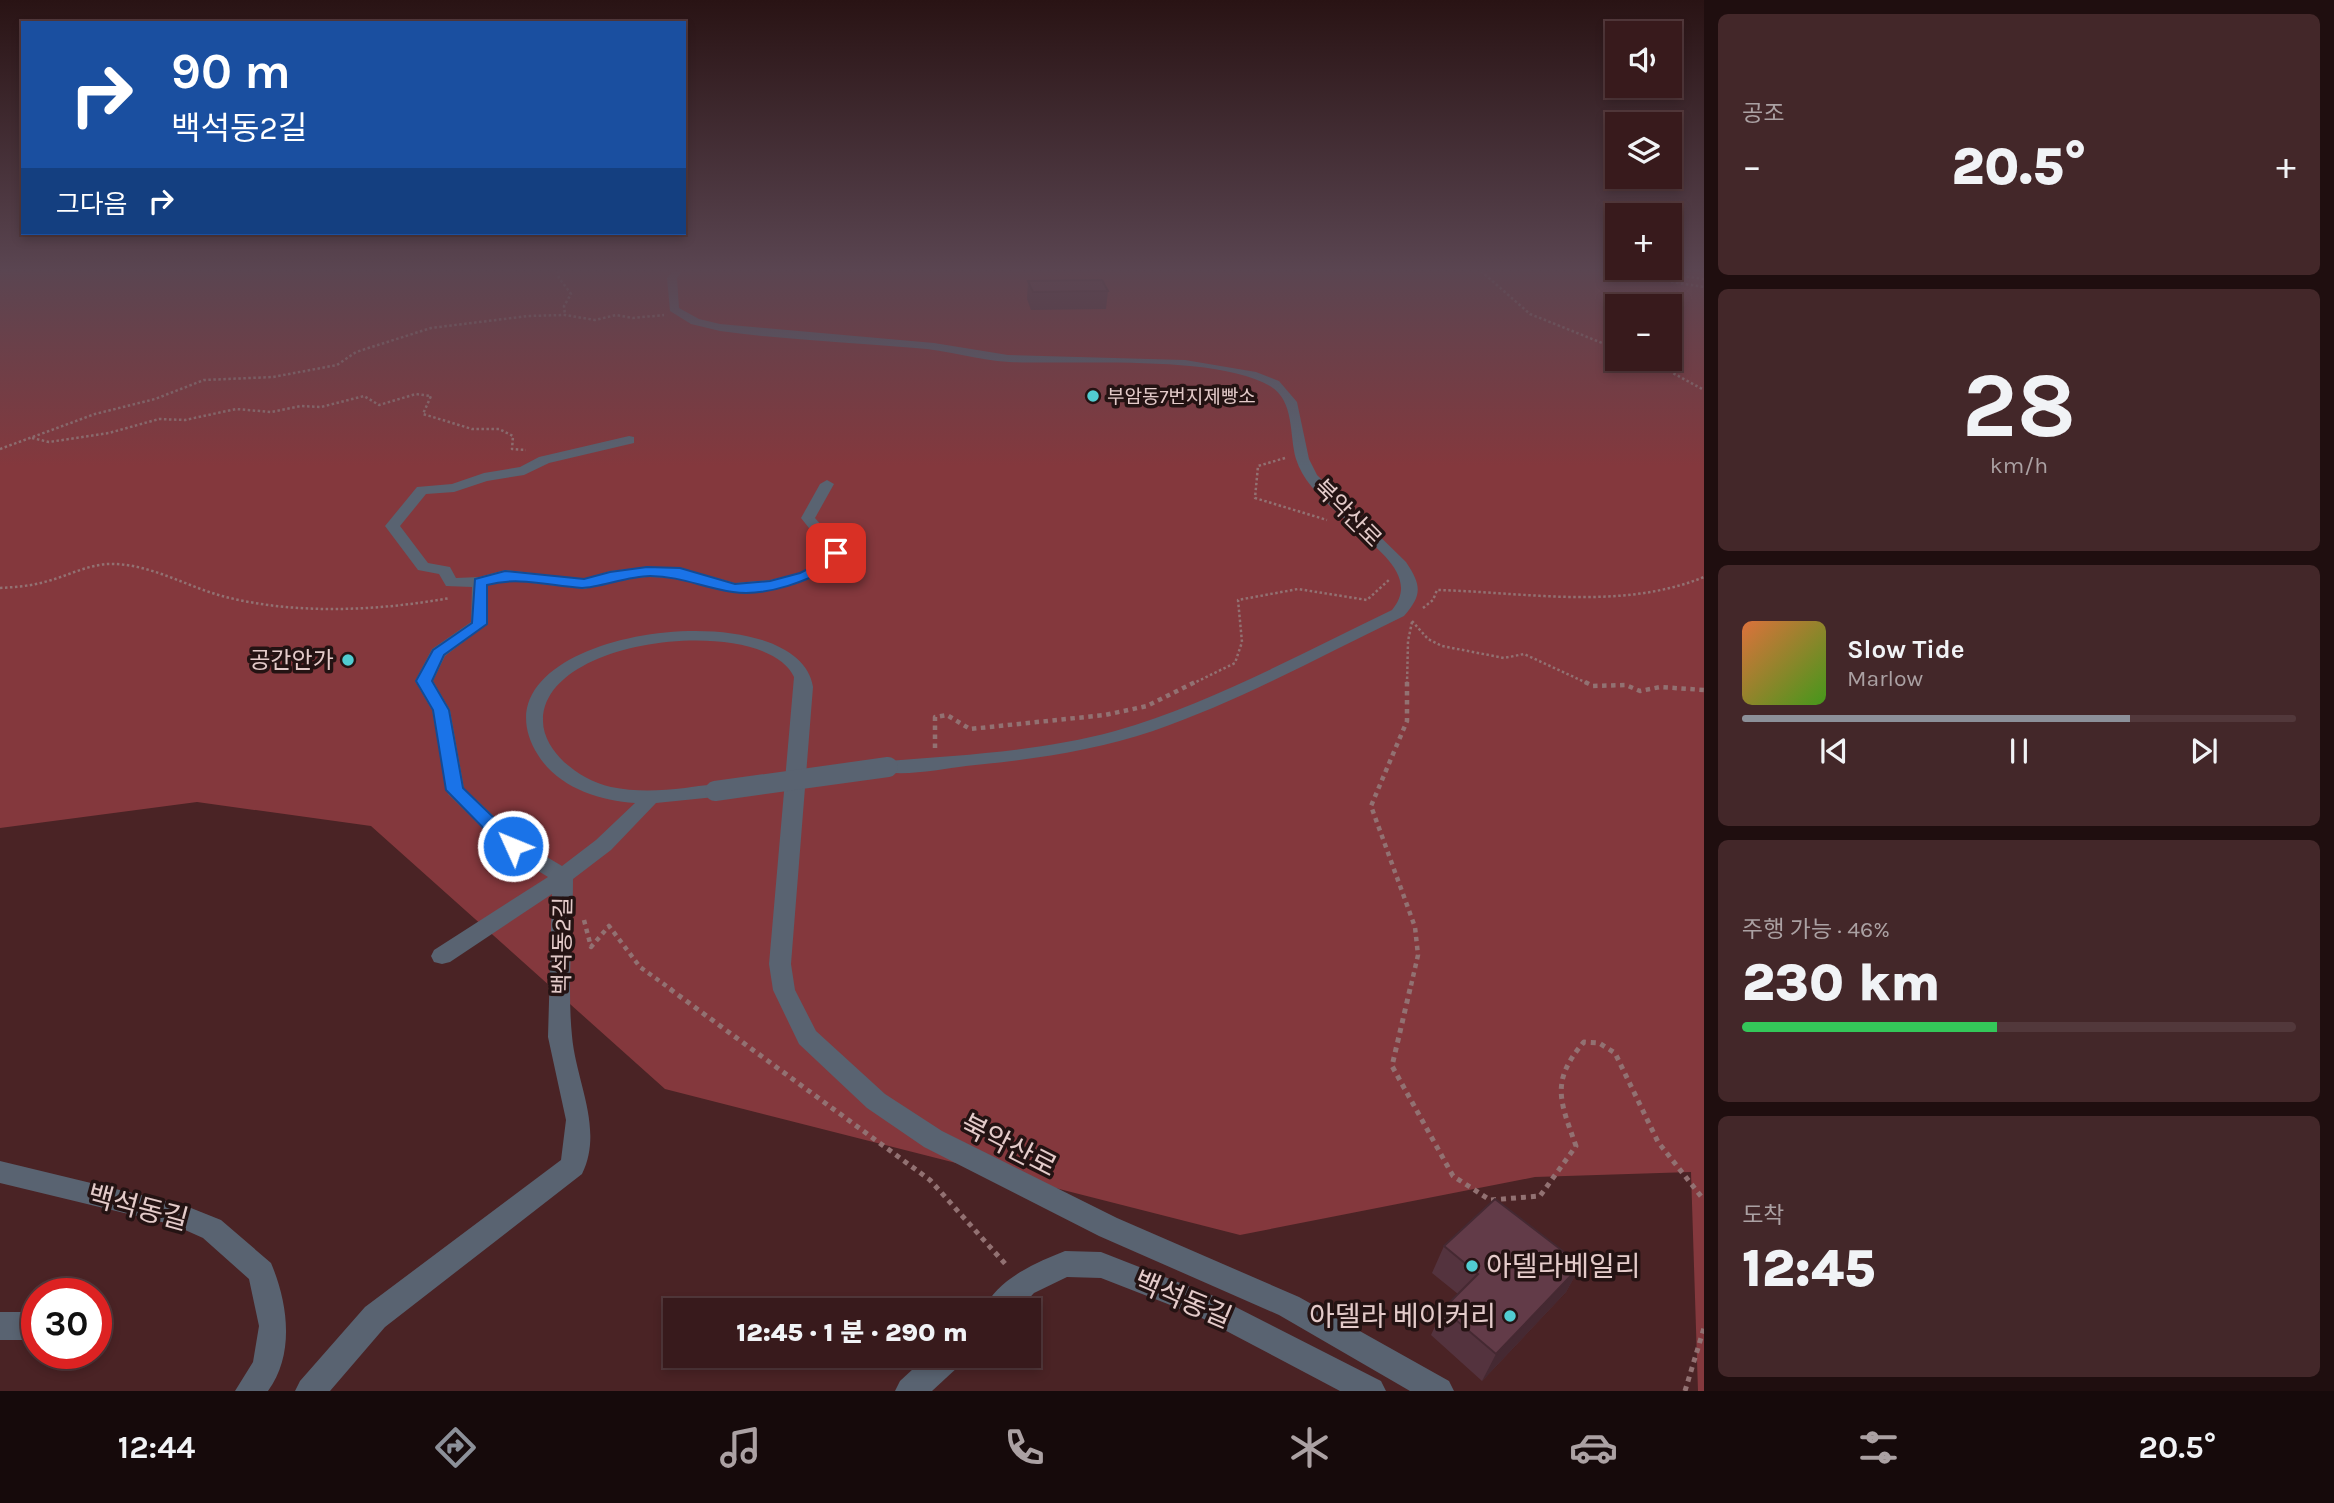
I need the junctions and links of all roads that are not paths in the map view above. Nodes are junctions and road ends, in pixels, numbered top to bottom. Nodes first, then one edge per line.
1 (804, 336) edge
2 (629, 440) dead end
3 (827, 484) dead end
4 (480, 587) junction
5 (649, 799) junction
6 (563, 876) junction
7 (442, 956) dead end
8 (0, 1172) edge
9 (1010, 1298) edge
10 (935, 1368) edge
11 (250, 1391) edge
12 (310, 1391) edge
13 (910, 1391) edge
14 (1371, 1391) edge
15 (1439, 1391) edge

1 - 5 street, 북악산로, bridge
2 - 4 street
3 - 4 street
4 - 6 street, 백석동2길
5 - 6 street
5 - 15 street, 북악산로
6 - 7 street
6 - 12 street, 백석동2길
8 - 11 street, 백석동길
9 - 14 street, 백석동길
10 - 13 street

